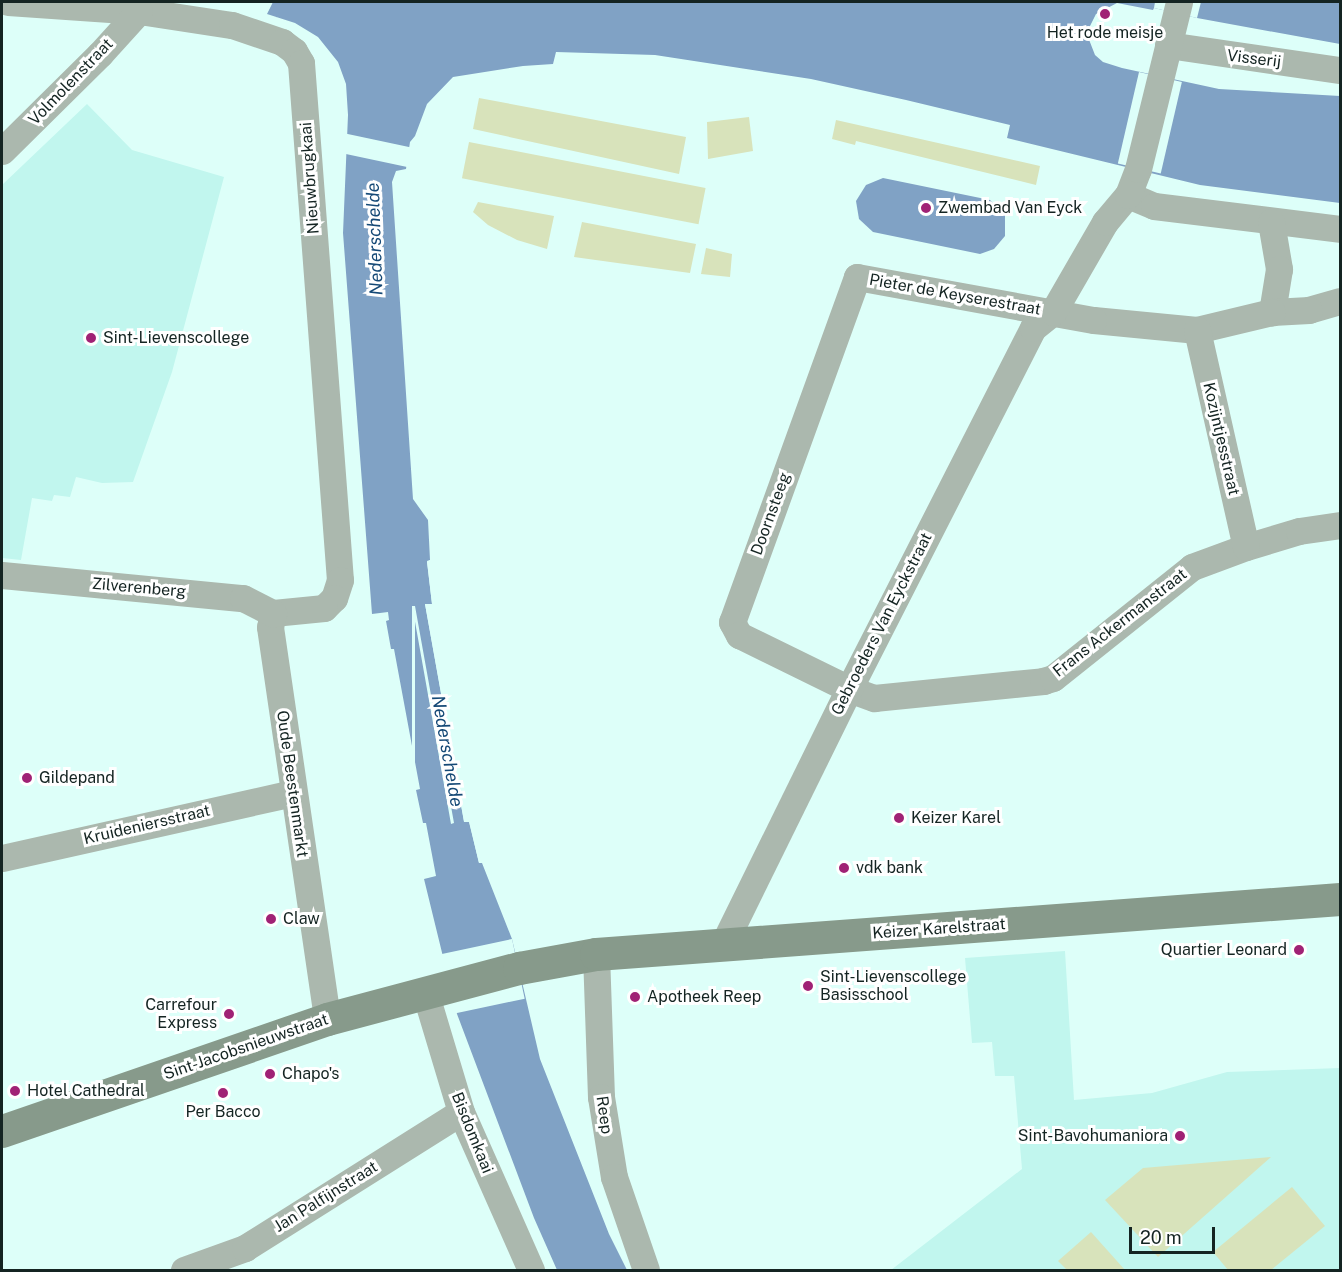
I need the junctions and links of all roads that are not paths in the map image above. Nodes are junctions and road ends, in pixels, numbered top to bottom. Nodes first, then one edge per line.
1 (8, 2) edge
2 (1177, 7) edge
3 (139, 11) junction
4 (1168, 45) junction
5 (1341, 70) edge
6 (2, 151) edge
7 (1128, 195) junction
8 (1271, 222) junction
9 (1341, 229) edge
10 (857, 277) joint
11 (1341, 302) edge
12 (1053, 312) junction
13 (1272, 312) junction
14 (1197, 330) junction
15 (1341, 525) edge
16 (1246, 547) junction
17 (2, 575) edge
18 (273, 613) junction
19 (849, 689) junction
20 (292, 793) junction
21 (2, 858) edge
22 (1341, 899) edge
23 (723, 945) junction
24 (596, 954) junction
25 (436, 989) junction
26 (327, 1019) junction
27 (461, 1112) junction
28 (2, 1131) edge
29 (184, 1270) edge
30 (531, 1270) edge
31 (646, 1270) edge

1 - 3 street, Nieuwbrugkaai
2 - 4 street
3 - 6 street, Volmolenstraat
3 - 18 street, Nieuwbrugkaai
4 - 5 street, Visserij
4 - 7 street, Gebroeders Van Eyckstraat
7 - 8 street
7 - 12 street, Gebroeders Van Eyckstraat
8 - 9 street
8 - 13 street
10 - 12 street, Pieter de Keyserestraat
10 - 19 street, Doornsteeg
11 - 13 street, Pieter de Keyserestraat
12 - 14 street, Pieter de Keyserestraat
12 - 19 street, Gebroeders Van Eyckstraat
13 - 14 street, Pieter de Keyserestraat
14 - 16 street, Kozijntjesstraat
15 - 16 street, Frans Ackermanstraat
16 - 19 street, Frans Ackermanstraat
17 - 18 street, Zilverenberg
18 - 20 street, Oude Beestenmarkt
19 - 23 street, Gebroeders Van Eyckstraat
20 - 21 street, Kruideniersstraat
20 - 26 street, Oude Beestenmarkt
22 - 23 street, Keizer Karelstraat
23 - 24 street, Keizer Karelstraat
24 - 25 street, Keizer Karelstraat
24 - 31 street, Reep
25 - 26 street, Sint-Jacobsnieuwstraat
25 - 27 street, Bisdomkaai
26 - 28 street, Sint-Jacobsnieuwstraat
27 - 29 street, Jan Palfijnstraat
27 - 30 street, Bisdomkaai

